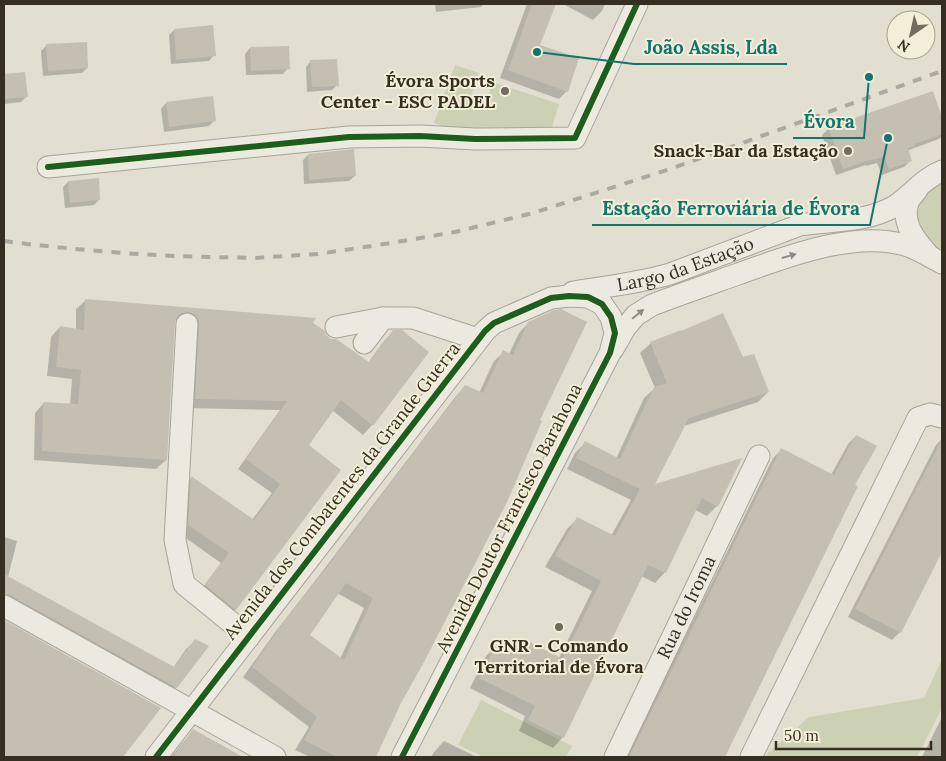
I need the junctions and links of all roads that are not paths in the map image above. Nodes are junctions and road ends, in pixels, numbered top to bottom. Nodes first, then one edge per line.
1 (637, 4) edge
2 (48, 167) dead end
3 (934, 176) edge
4 (937, 260) edge
5 (588, 297) joint
6 (551, 298) junction
7 (383, 318) junction
8 (187, 324) dead end
9 (336, 327) dead end
10 (478, 339) junction
11 (364, 343) dead end
12 (610, 353) junction
13 (942, 417) edge
14 (759, 456) dead end
15 (4, 606) edge
16 (249, 637) junction
17 (192, 711) junction
18 (156, 757) edge
19 (275, 757) edge
20 (402, 757) edge
21 (615, 757) edge
22 (751, 757) edge

1 - 2 street
3 - 4 street, Largo da Estação
3 - 6 street, Largo da Estação
12 -> 4 street, Largo da Estação
5 - 6 street, Avenida dos Combatentes da Grande Guerra
5 - 12 street, Avenida Doutor Francisco Barahona
6 - 10 street, Avenida dos Combatentes da Grande Guerra
7 - 9 street
7 - 10 street
7 - 11 street
8 - 16 street
10 - 16 street, Avenida dos Combatentes da Grande Guerra
12 - 20 street, Avenida Doutor Francisco Barahona
13 - 22 street
14 - 21 street, Rua do Iroma
15 - 17 street
16 - 17 street, Avenida dos Combatentes da Grande Guerra
17 - 18 street, Avenida dos Combatentes da Grande Guerra
17 - 19 street

